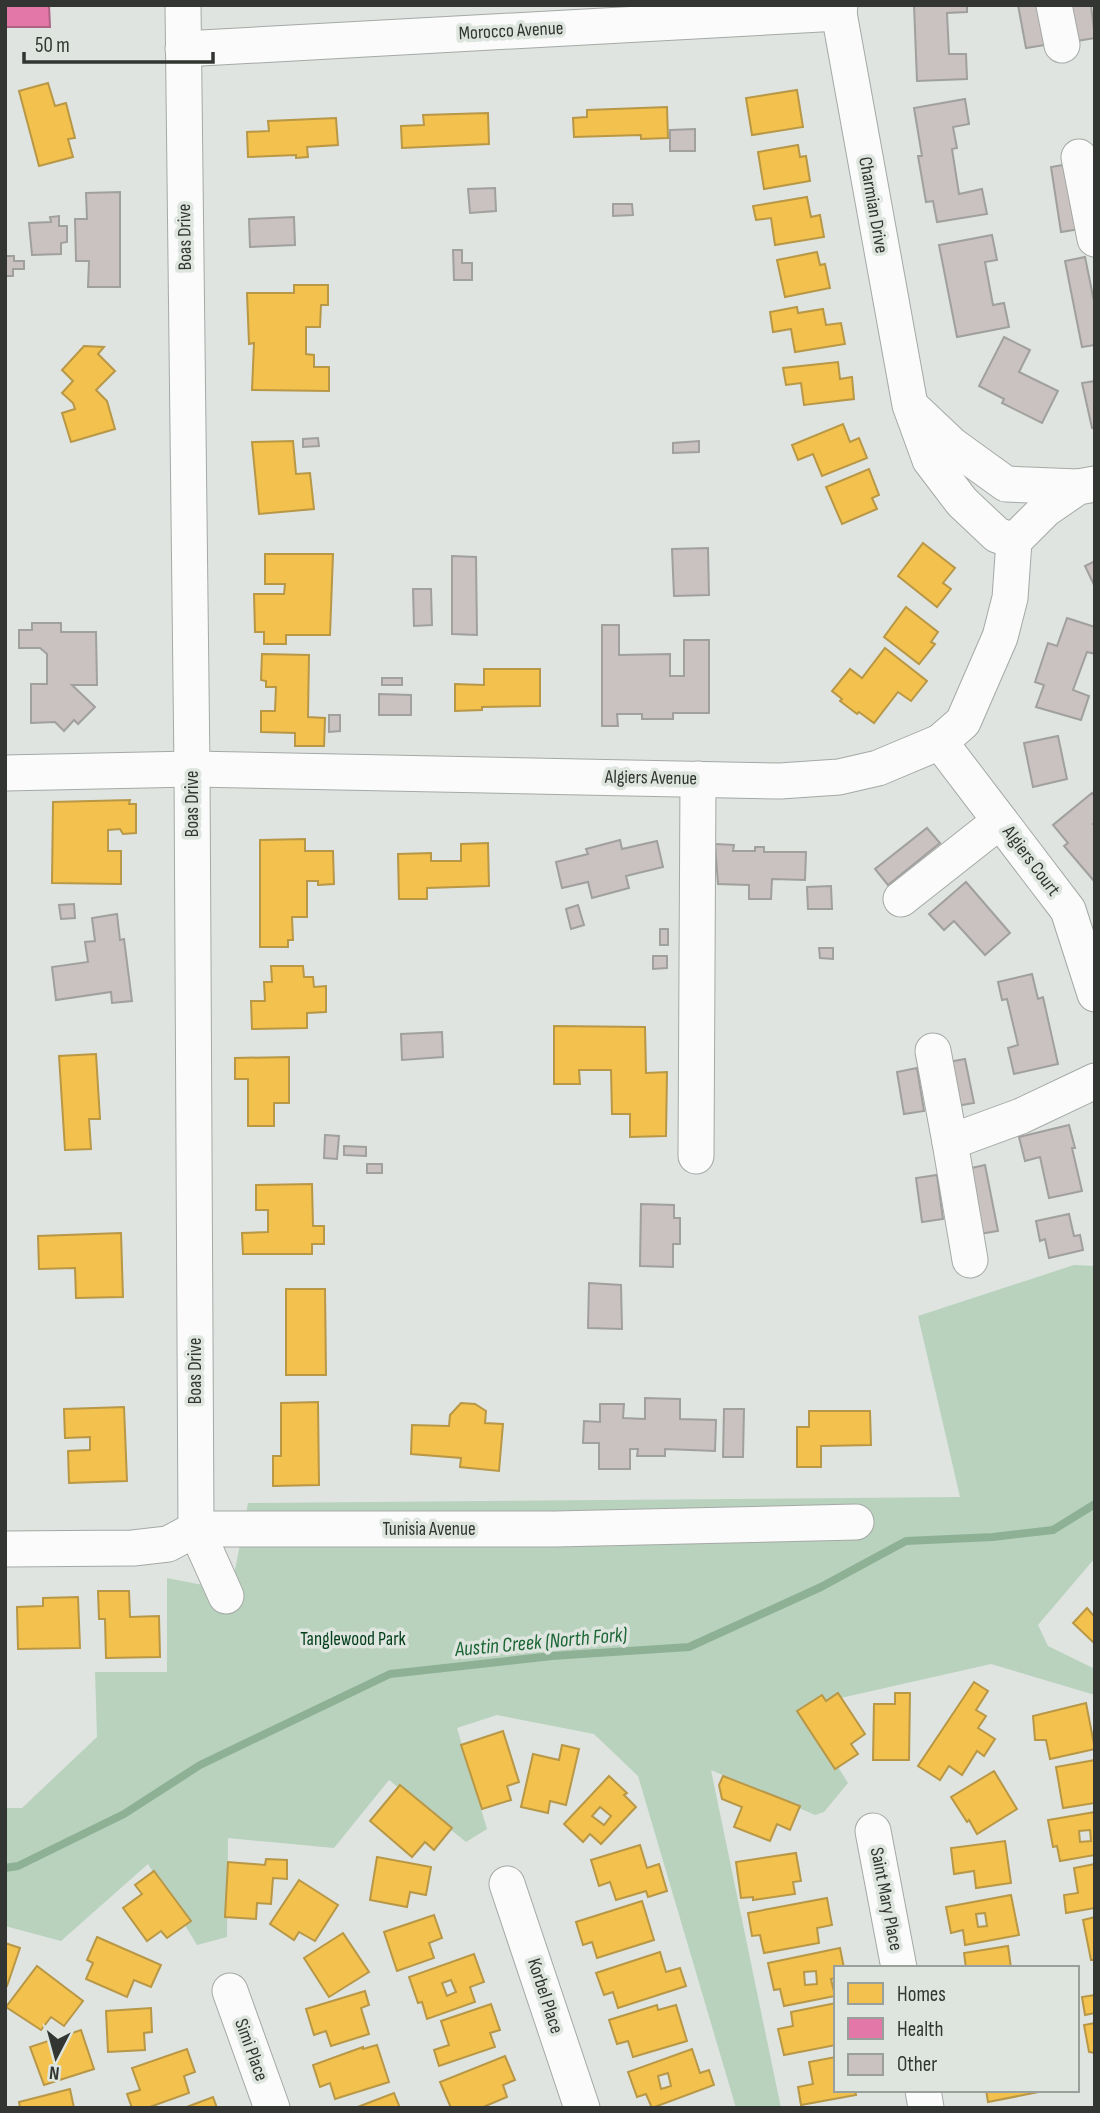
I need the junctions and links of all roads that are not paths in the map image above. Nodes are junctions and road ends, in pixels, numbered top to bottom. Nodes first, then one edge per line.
1 (183, 5) edge
2 (1054, 5) edge
3 (839, 9) edge
4 (499, 18) edge
5 (1062, 45) dead end
6 (183, 48) junction
7 (1079, 157) dead end
8 (1095, 239) edge
9 (910, 405) junction
10 (1086, 485) edge
11 (1014, 541) junction
12 (940, 742) junction
13 (192, 769) junction
14 (5, 773) edge
15 (698, 779) junction
16 (1000, 821) junction
17 (901, 899) dead end
18 (1095, 994) edge
19 (933, 1051) dead end
20 (1095, 1081) edge
21 (950, 1142) junction
22 (696, 1156) dead end
23 (970, 1261) dead end
24 (856, 1522) dead end
25 (196, 1529) junction
26 (5, 1549) edge
27 (226, 1596) dead end
28 (873, 1831) dead end
29 (507, 1884) dead end
30 (899, 1966) edge
31 (230, 1991) dead end
32 (272, 2108) edge
33 (582, 2108) edge

1 - 6 street, Boas Drive
2 - 5 street
3 - 4 street, Morocco Avenue
3 - 9 street, Charmian Drive
4 - 6 street, Morocco Avenue
6 - 13 street, Boas Drive
7 - 8 street
9 - 10 street
9 - 11 street, Charmian Drive
10 - 11 street
11 - 12 street, Algiers Avenue
12 - 15 street, Algiers Avenue
12 - 16 street, Algiers Court
13 - 14 street, Algiers Avenue
13 - 15 street, Algiers Avenue
13 - 25 street, Boas Drive
15 - 22 street
16 - 17 street
16 - 18 street, Algiers Court
19 - 21 street
20 - 21 street
21 - 23 street
24 - 25 street, Tunisia Avenue
25 - 26 street, Tunisia Avenue
25 - 27 street, Boas Drive
28 - 30 street, Saint Mary Place
29 - 33 street, Korbel Place
31 - 32 street, Simi Place

